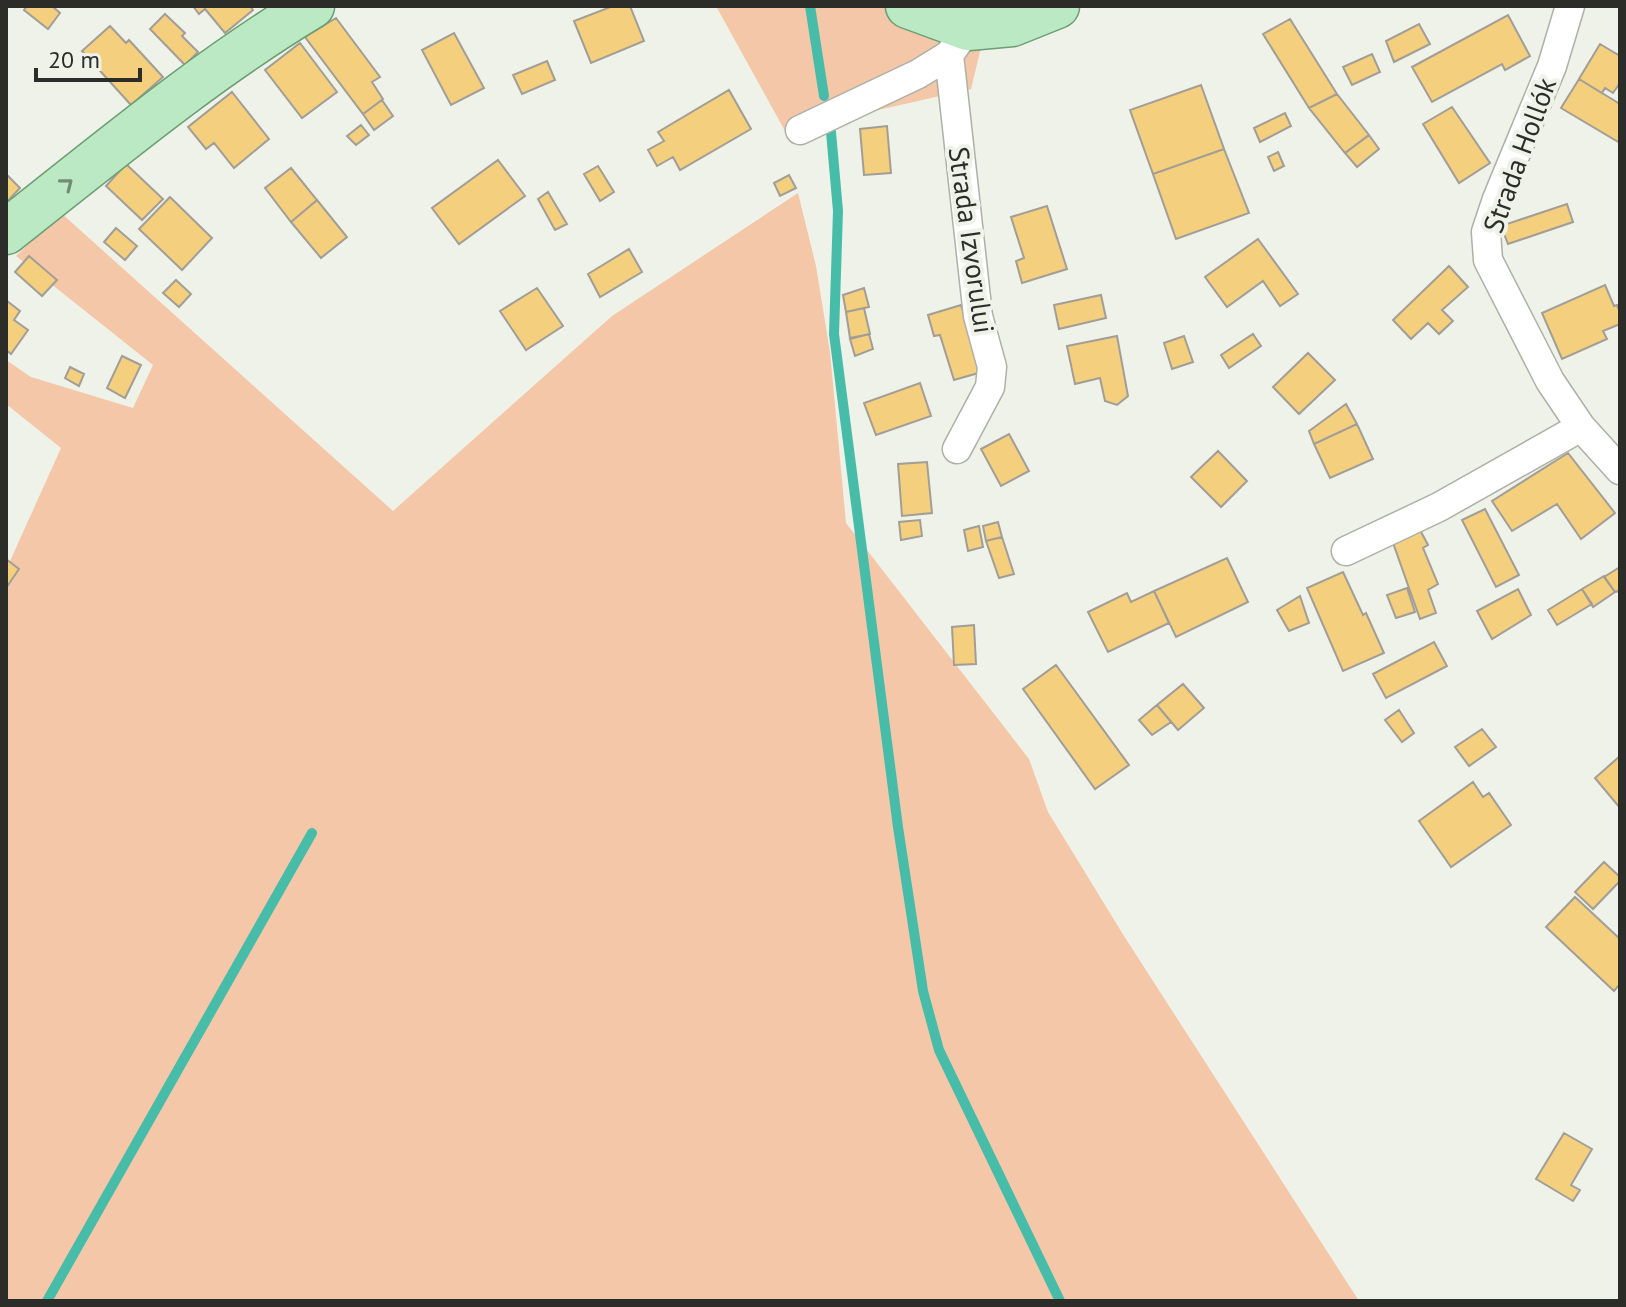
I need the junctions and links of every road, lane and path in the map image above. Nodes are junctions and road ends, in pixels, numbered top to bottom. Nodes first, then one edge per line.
1 (312, 6) edge
2 (908, 6) edge
3 (1057, 6) edge
4 (1570, 6) edge
5 (954, 30) edge
6 (800, 130) dead end
7 (6, 232) edge
8 (1581, 427) junction
9 (957, 449) dead end
10 (1620, 470) edge
11 (1346, 551) dead end

7 -> 1 main road
2 - 5 main road
3 - 5 main road
4 - 8 street, Strada Hollók
5 - 6 street
5 - 9 street, Strada Izvorului
8 - 10 street, Strada Hollók
8 - 11 street

